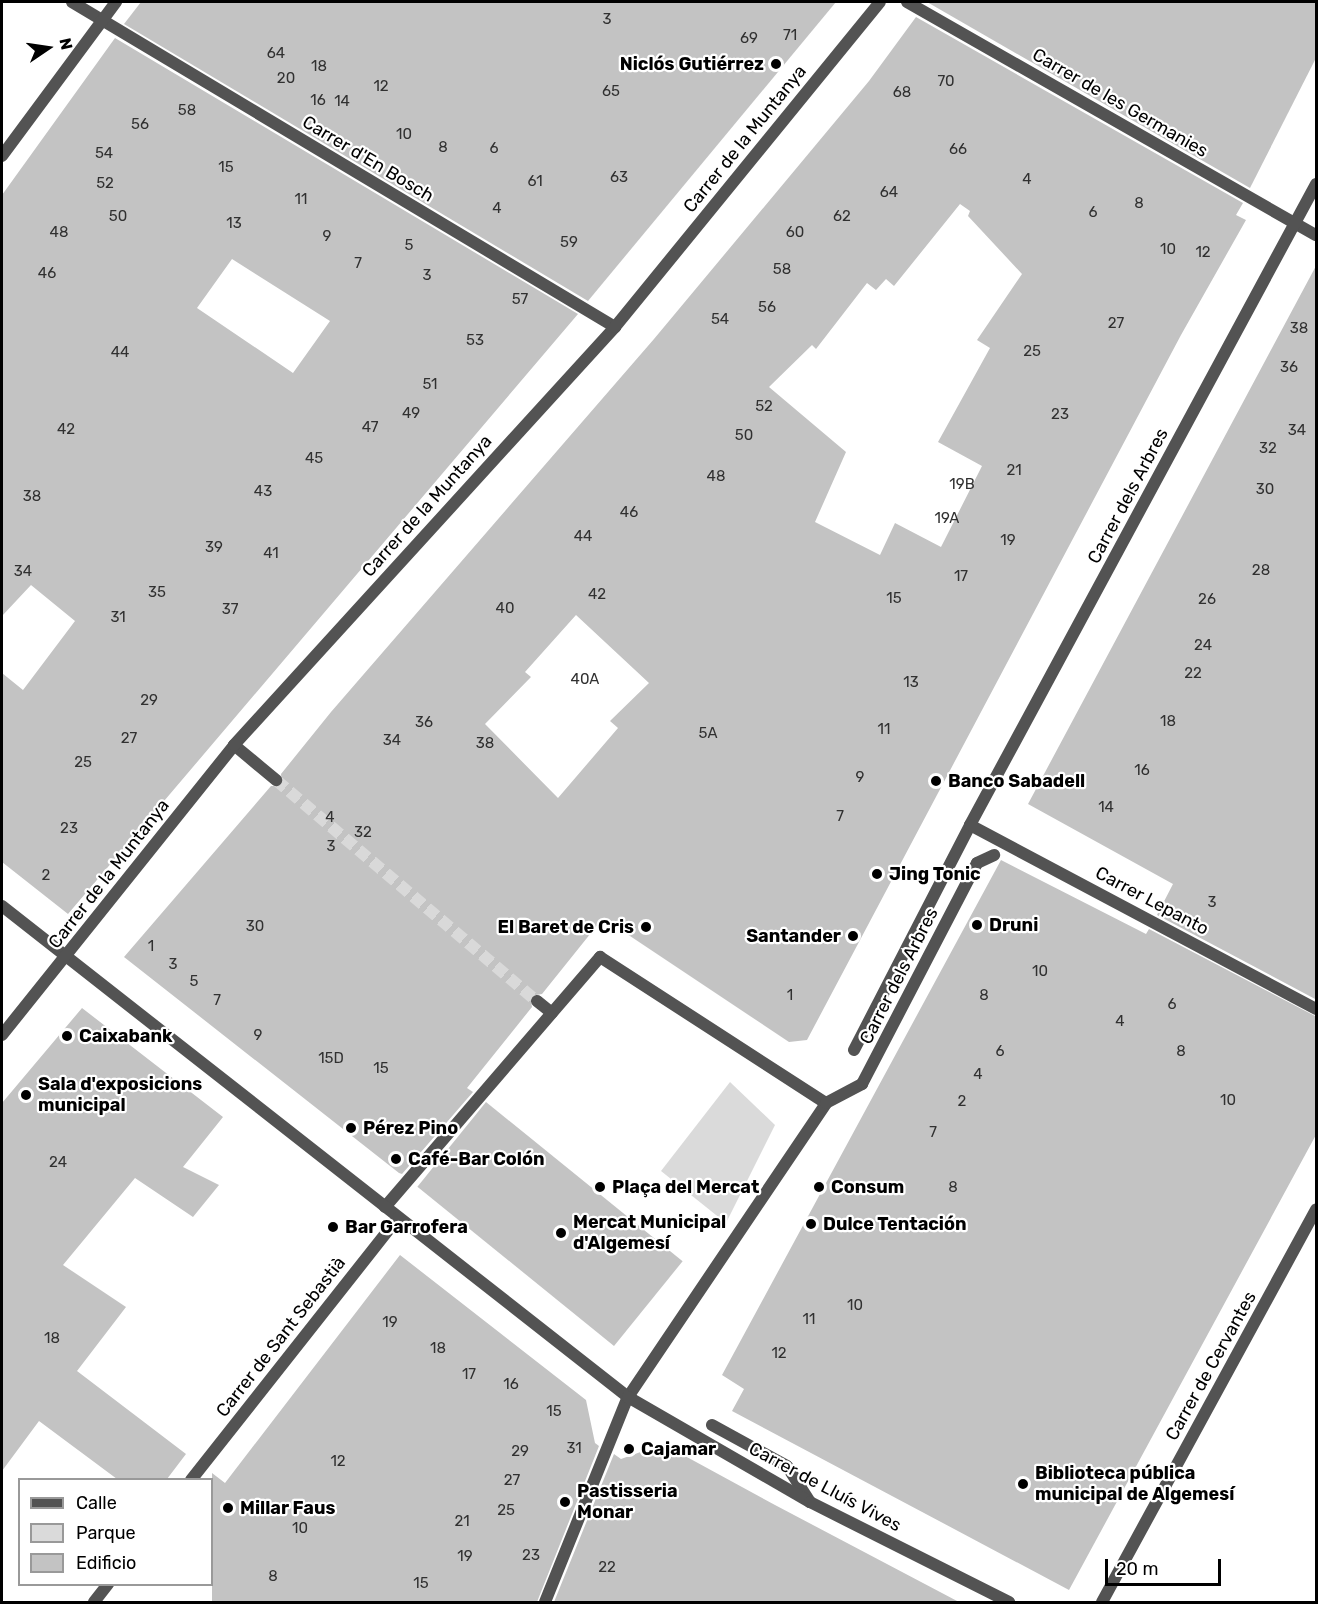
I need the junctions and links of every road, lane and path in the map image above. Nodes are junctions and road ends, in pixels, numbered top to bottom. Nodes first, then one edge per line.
1 (72, 2) edge
2 (116, 2) edge
3 (880, 2) edge
4 (907, 2) edge
5 (102, 23) junction
6 (2, 156) edge
7 (1317, 184) edge
8 (1296, 224) junction
9 (1317, 235) edge
10 (615, 327) junction
11 (234, 745) junction
12 (276, 780) tunnel mouth
13 (970, 825) junction
14 (994, 855) dead end
15 (2, 906) edge
16 (66, 957) junction
17 (537, 1001) tunnel mouth
18 (1317, 1009) edge
19 (552, 1013) junction
20 (2, 1035) edge
21 (854, 1050) dead end
22 (826, 1103) junction
23 (381, 1204) junction
24 (1317, 1210) edge
25 (398, 1218) junction
26 (628, 1397) junction
27 (712, 1425) dead end
28 (192, 1478) edge
29 (810, 1502) junction
30 (106, 1586) edge
31 (94, 1602) edge
32 (545, 1602) edge
33 (1009, 1602) edge
34 (1102, 1602) edge

1 - 5 street, Carrer d'En Bosch
2 - 5 street
3 - 10 street, Carrer de la Muntanya
4 - 8 street, Carrer de les Germanies
5 - 6 street
5 - 10 street, Carrer d'En Bosch
7 - 8 street, Carrer dels Arbres
8 - 9 street, Carrer de les Germanies
8 - 13 street, Carrer dels Arbres
10 - 11 street, Carrer de la Muntanya
11 - 12 street
11 - 16 street, Carrer de la Muntanya
13 - 18 street, Carrer Lepanto
13 - 21 street, Carrer dels Arbres
14 - 22 street, Carrer dels Arbres
15 - 16 street
16 - 20 street, Carrer de la Muntanya
16 - 23 street
17 - 19 street
19 - 22 street
19 - 23 street
22 - 26 street
23 - 25 street
24 - 34 street, Carrer de Cervantes
25 - 26 street
25 - 28 street, Carrer de Sant Sebastià
26 - 29 street, Carrer de Lluís Vives
26 - 32 street
27 - 29 street
29 - 33 street, Carrer de Lluís Vives
30 - 31 street

